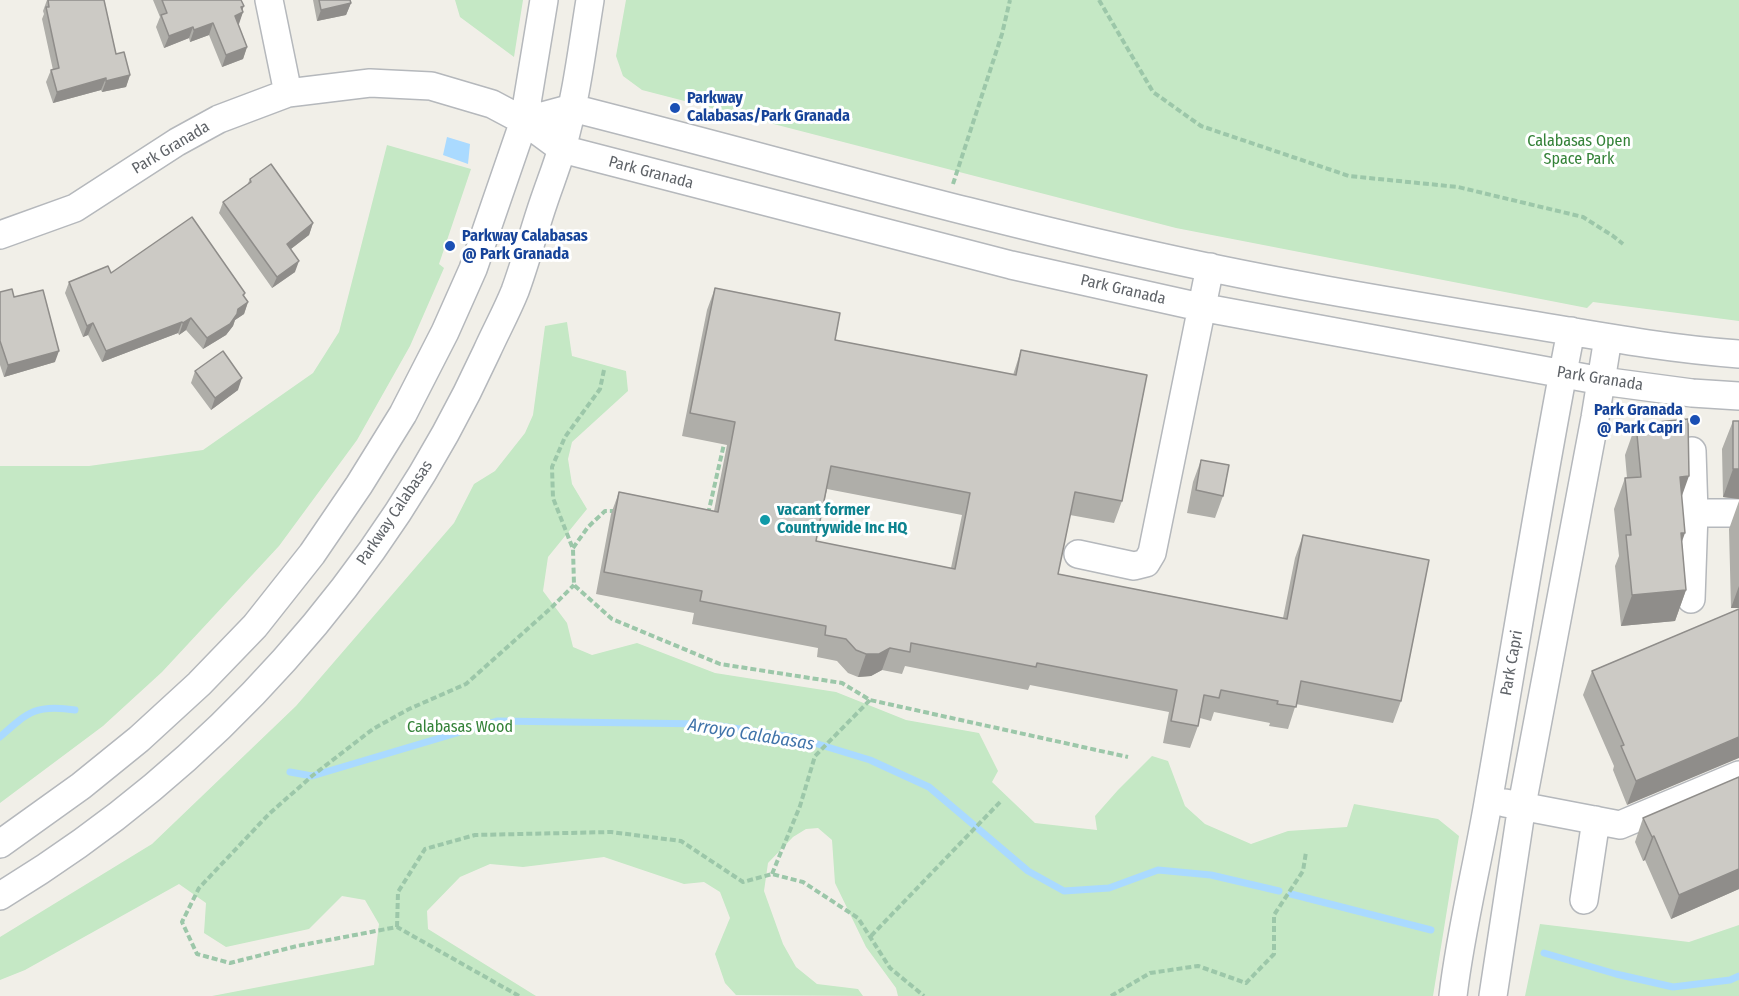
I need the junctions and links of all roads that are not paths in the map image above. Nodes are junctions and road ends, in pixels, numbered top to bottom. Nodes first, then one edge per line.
1 (269, 0) edge
2 (544, 0) edge
3 (590, 0) edge
4 (288, 93) junction
5 (572, 108) junction
6 (524, 120) junction
7 (562, 149) junction
8 (0, 235) edge
9 (1210, 267) junction
10 (1200, 307) junction
11 (1571, 331) junction
12 (1608, 338) junction
13 (1739, 354) edge
14 (1563, 374) junction
15 (1602, 381) junction
16 (1739, 396) edge
17 (1692, 451) dead end
18 (1694, 513) junction
19 (1739, 513) edge
20 (1078, 554) dead end
21 (1691, 599) dead end
22 (1739, 775) edge
23 (1489, 800) junction
24 (1522, 806) junction
25 (1596, 820) junction
26 (0, 844) edge
27 (0, 896) edge
28 (1584, 900) dead end
29 (1453, 996) edge
30 (1493, 996) edge

1 - 4 street
2 - 6 street
3 - 5 street, Parkway Calabasas
4 - 6 street, Park Granada
4 - 8 street, Park Granada
5 - 6 street
5 - 7 street, Parkway Calabasas
5 - 9 street
6 - 7 street, Park Granada
6 - 26 street
7 - 10 street, Park Granada
7 - 27 street, Parkway Calabasas
9 - 10 street
9 - 11 street
10 - 14 street, Park Granada
10 - 20 street
11 - 12 street
11 - 14 street, Park Capri
12 - 13 street
12 - 15 street
14 - 15 street, Park Granada
14 - 23 street, Park Capri
15 - 16 street, Park Granada
15 - 24 street
17 - 18 street
18 - 19 street
18 - 21 street
22 - 25 street
23 - 24 street
23 - 29 street, Park Capri
24 - 25 street
24 - 30 street
25 - 28 street

